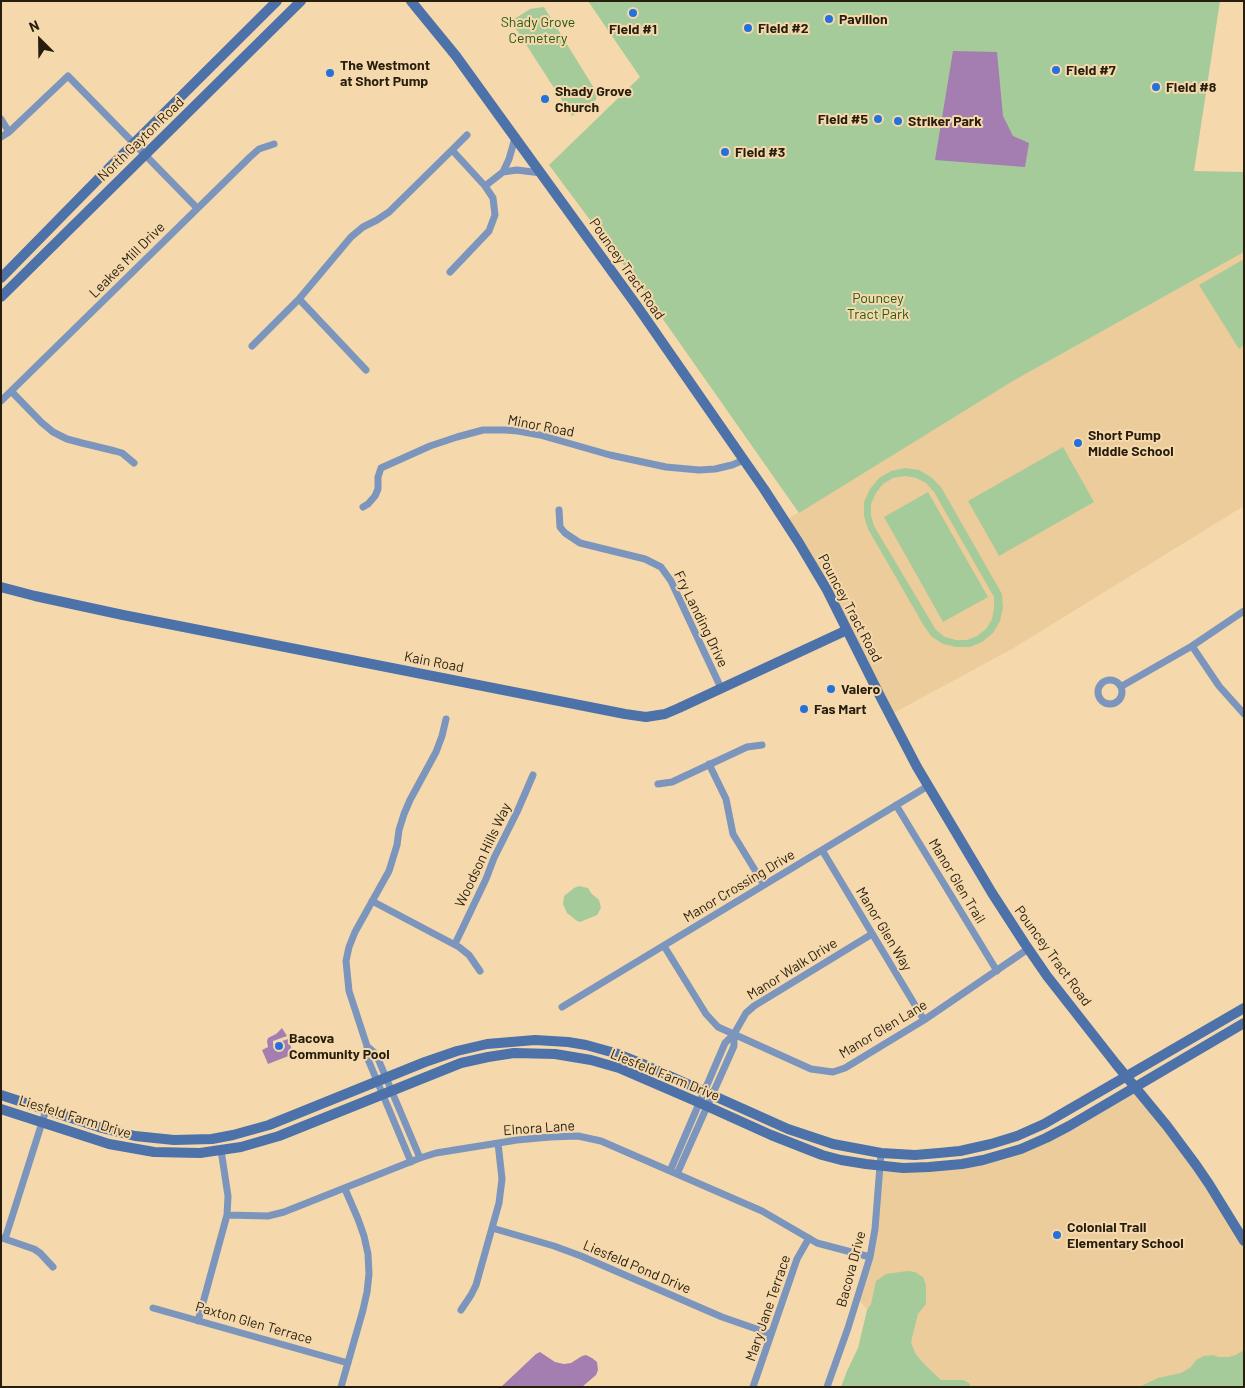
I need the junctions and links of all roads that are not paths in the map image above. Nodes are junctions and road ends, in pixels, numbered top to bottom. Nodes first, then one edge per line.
1 (277, 1) edge
2 (301, 1) edge
3 (410, 1) edge
4 (1, 119) edge
5 (9, 132) junction
6 (467, 135) dead end
7 (1, 137) edge
8 (515, 138) junction
9 (134, 144) junction
10 (274, 144) dead end
11 (452, 150) junction
12 (145, 155) junction
13 (503, 172) junction
14 (541, 173) junction
15 (485, 186) junction
16 (197, 208) junction
17 (450, 272) dead end
18 (1, 278) edge
19 (1, 297) edge
20 (299, 299) junction
21 (252, 346) dead end
22 (366, 370) dead end
23 (11, 391) junction
24 (1, 401) edge
25 (744, 460) junction
26 (134, 463) dead end
27 (363, 507) dead end
28 (559, 510) dead end
29 (1, 587) edge
30 (1244, 611) edge
31 (847, 630) junction
32 (1192, 646) junction
33 (1122, 686) dead end
34 (721, 688) junction
35 (1244, 714) edge
36 (446, 719) dead end
37 (762, 745) dead end
38 (709, 764) junction
39 (532, 775) dead end
40 (658, 784) dead end
41 (928, 786) junction
42 (896, 805) junction
43 (822, 850) junction
44 (764, 886) junction
45 (372, 902) junction
46 (872, 934) junction
47 (455, 944) junction
48 (664, 946) junction
49 (1028, 949) junction
50 (480, 971) dead end
51 (997, 971) junction
52 (562, 1007) dead end
53 (1244, 1008) edge
54 (924, 1020) junction
55 (1244, 1023) edge
56 (734, 1034) junction
57 (1126, 1077) junction
58 (382, 1080) junction
59 (1135, 1087) junction
60 (387, 1092) junction
61 (708, 1094) junction
62 (1, 1095) edge
63 (704, 1104) junction
64 (1, 1109) edge
65 (46, 1110) junction
66 (42, 1122) junction
67 (498, 1143) junction
68 (221, 1150) junction
69 (881, 1153) junction
70 (420, 1158) junction
71 (411, 1162) junction
72 (880, 1166) junction
73 (674, 1172) junction
74 (345, 1189) junction
75 (227, 1216) junction
76 (492, 1228) junction
77 (3, 1238) edge
78 (809, 1238) junction
79 (1244, 1241) edge
80 (870, 1257) junction
81 (53, 1267) dead end
82 (153, 1308) dead end
83 (461, 1310) dead end
84 (198, 1321) junction
85 (771, 1334) junction
86 (348, 1363) junction
87 (341, 1387) edge
88 (753, 1387) edge
89 (827, 1387) edge

1 - 9 street, North Gayton Road
2 - 12 street, North Gayton Road
3 - 8 street, Pouncey Tract Road
4 - 5 street
5 - 7 street
5 - 9 street
6 - 11 street
8 - 13 street
8 - 14 street, Pouncey Tract Road
9 - 12 street
9 - 18 street, North Gayton Road
10 - 16 street, Leakes Mill Drive
11 - 15 street
11 - 20 street
12 - 16 street
12 - 19 street, North Gayton Road
13 - 14 street
13 - 15 street
14 - 25 street, Pouncey Tract Road
15 - 17 street
16 - 23 street, Leakes Mill Drive
20 - 21 street
20 - 22 street
23 - 24 street, Leakes Mill Drive
23 - 26 street
25 - 27 street, Minor Road
25 - 31 street, Pouncey Tract Road
28 - 34 street, Fry Landing Drive
29 - 34 street, Kain Road
30 - 32 street
31 - 34 street, Kain Road
31 - 41 street, Pouncey Tract Road
32 - 33 street
32 - 35 street
36 - 45 street
37 - 38 street
38 - 40 street
38 - 44 street
39 - 47 street, Woodson Hills Way
41 - 42 street, Manor Crossing Drive
41 - 49 street, Pouncey Tract Road
42 - 43 street, Manor Crossing Drive
42 - 51 street, Manor Glen Trail
43 - 44 street, Manor Crossing Drive
43 - 46 street, Manor Glen Way
44 - 48 street, Manor Crossing Drive
45 - 47 street
45 - 58 street
46 - 54 street, Manor Glen Way
46 - 56 street, Manor Walk Drive
47 - 50 street
48 - 52 street, Manor Crossing Drive
48 - 56 street, Manor Glen Lane
49 - 51 street, Manor Glen Lane
49 - 57 street, Pouncey Tract Road
51 - 54 street, Manor Glen Lane
53 - 57 street, Liesfeld Farm Drive
54 - 56 street, Manor Glen Lane
55 - 59 street, Liesfeld Farm Drive
56 - 61 street, Manor Walk Drive
57 - 59 street, Pouncey Tract Road
57 - 69 street, Liesfeld Farm Drive
58 - 60 street
58 - 61 street, Liesfeld Farm Drive
58 - 65 street, Liesfeld Farm Drive
59 - 72 street, Liesfeld Farm Drive
59 - 79 street, Pouncey Tract Road
60 - 63 street, Liesfeld Farm Drive
60 - 68 street, Liesfeld Farm Drive
60 - 70 street
60 - 71 street
61 - 63 street, Manor Walk Drive
61 - 69 street, Liesfeld Farm Drive
62 - 65 street, Liesfeld Farm Drive
63 - 72 street, Liesfeld Farm Drive
63 - 73 street, Manor Walk Drive
64 - 66 street, Liesfeld Farm Drive
65 - 66 street
66 - 68 street, Liesfeld Farm Drive
66 - 77 street
67 - 70 street, Elnora Lane
67 - 73 street, Elnora Lane
67 - 76 street
68 - 75 street
69 - 72 street, Bacova Drive
70 - 71 street, Elnora Lane
71 - 74 street, Elnora Lane
72 - 80 street, Bacova Drive
73 - 78 street, Elnora Lane
74 - 75 street, Elnora Lane
74 - 86 street
75 - 84 street
76 - 83 street
76 - 85 street, Liesfeld Pond Drive
77 - 81 street
78 - 80 street, Elnora Lane
78 - 85 street, Mary Jane Terrace
80 - 89 street, Bacova Drive
82 - 84 street, Paxton Glen Terrace
84 - 86 street, Paxton Glen Terrace
85 - 88 street, Mary Jane Terrace
86 - 87 street

